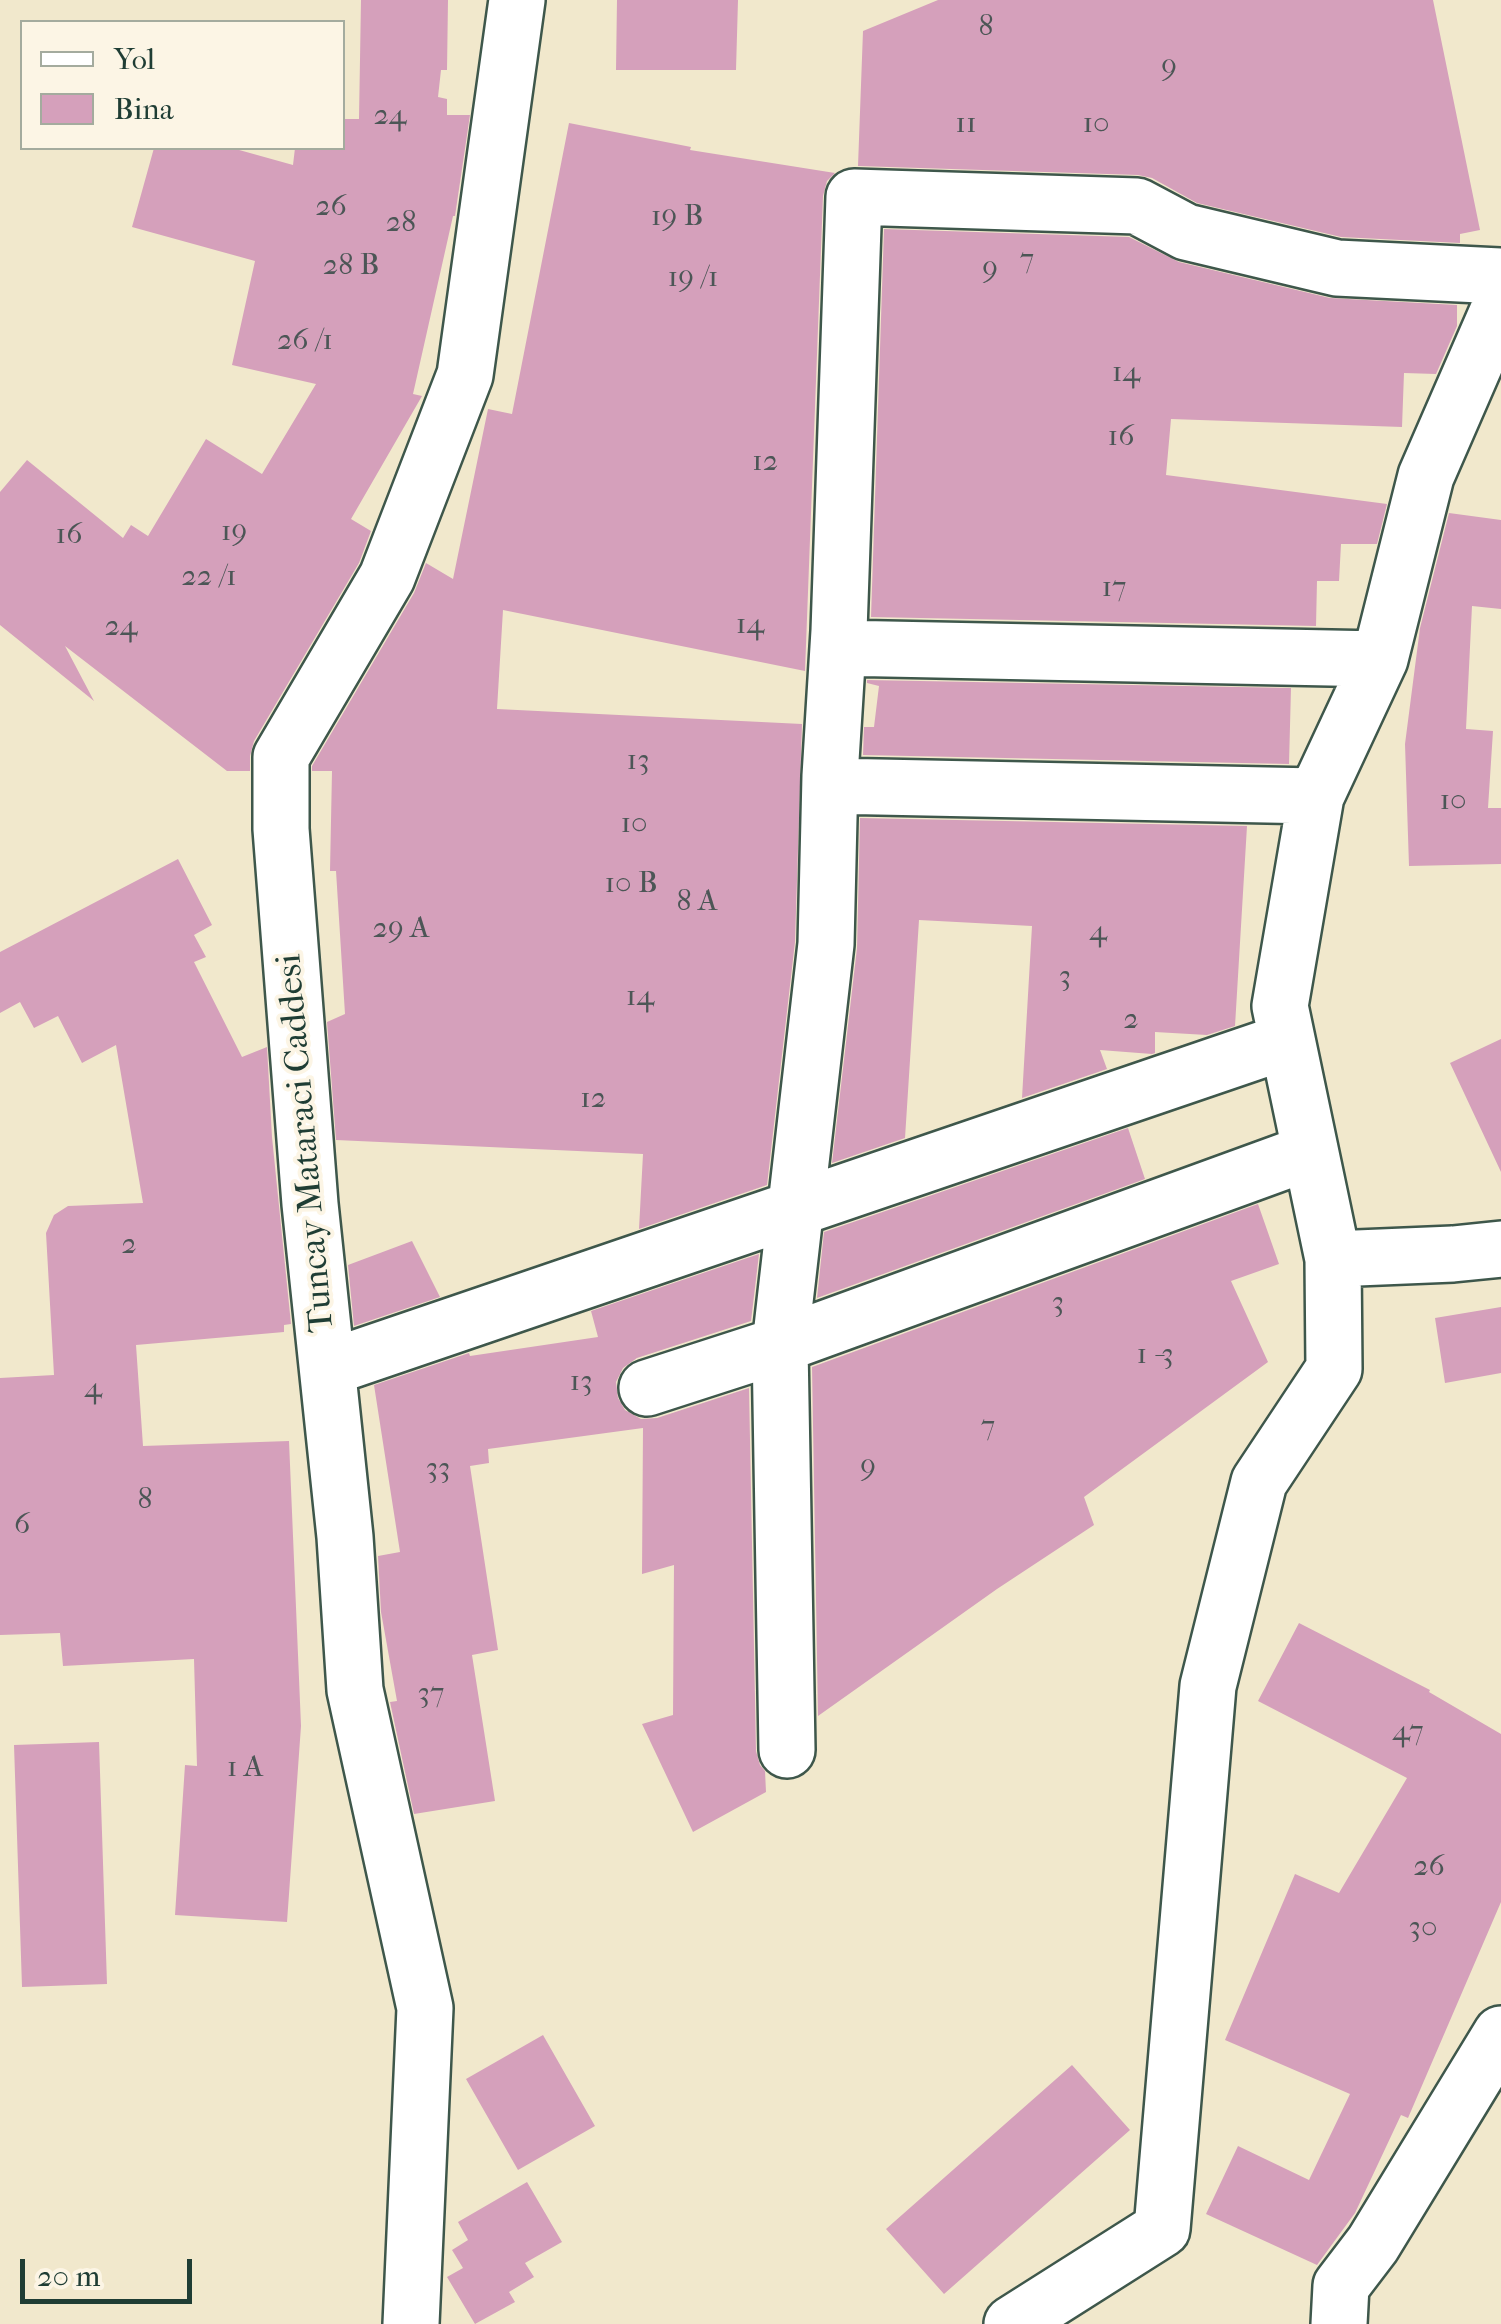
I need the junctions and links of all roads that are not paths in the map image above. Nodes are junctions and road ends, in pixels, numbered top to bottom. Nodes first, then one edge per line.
1 (517, 0) edge
2 (1501, 276) edge
3 (1501, 304) edge
4 (838, 648) junction
5 (1380, 659) junction
6 (830, 786) junction
7 (1316, 796) junction
8 (1287, 1041) junction
9 (1310, 1152) junction
10 (797, 1208) junction
11 (1501, 1249) edge
12 (1333, 1259) junction
13 (780, 1345) junction
14 (328, 1368) junction
15 (646, 1388) dead end
16 (787, 1750) dead end
17 (1501, 2034) edge
18 (411, 2324) edge
19 (1012, 2324) edge
20 (1339, 2324) edge

1 - 14 street, Tuncay Mataraci Caddesi
2 - 4 street
3 - 5 street
4 - 5 street
4 - 6 street
5 - 7 street
6 - 7 street
6 - 10 street
7 - 8 street
8 - 9 street
8 - 10 street
9 - 12 street
9 - 13 street
10 - 13 street
10 - 14 street
11 - 12 street
12 - 19 street
13 - 15 street
13 - 16 street
14 - 18 street, Tuncay Mataraci Caddesi
17 - 20 street

